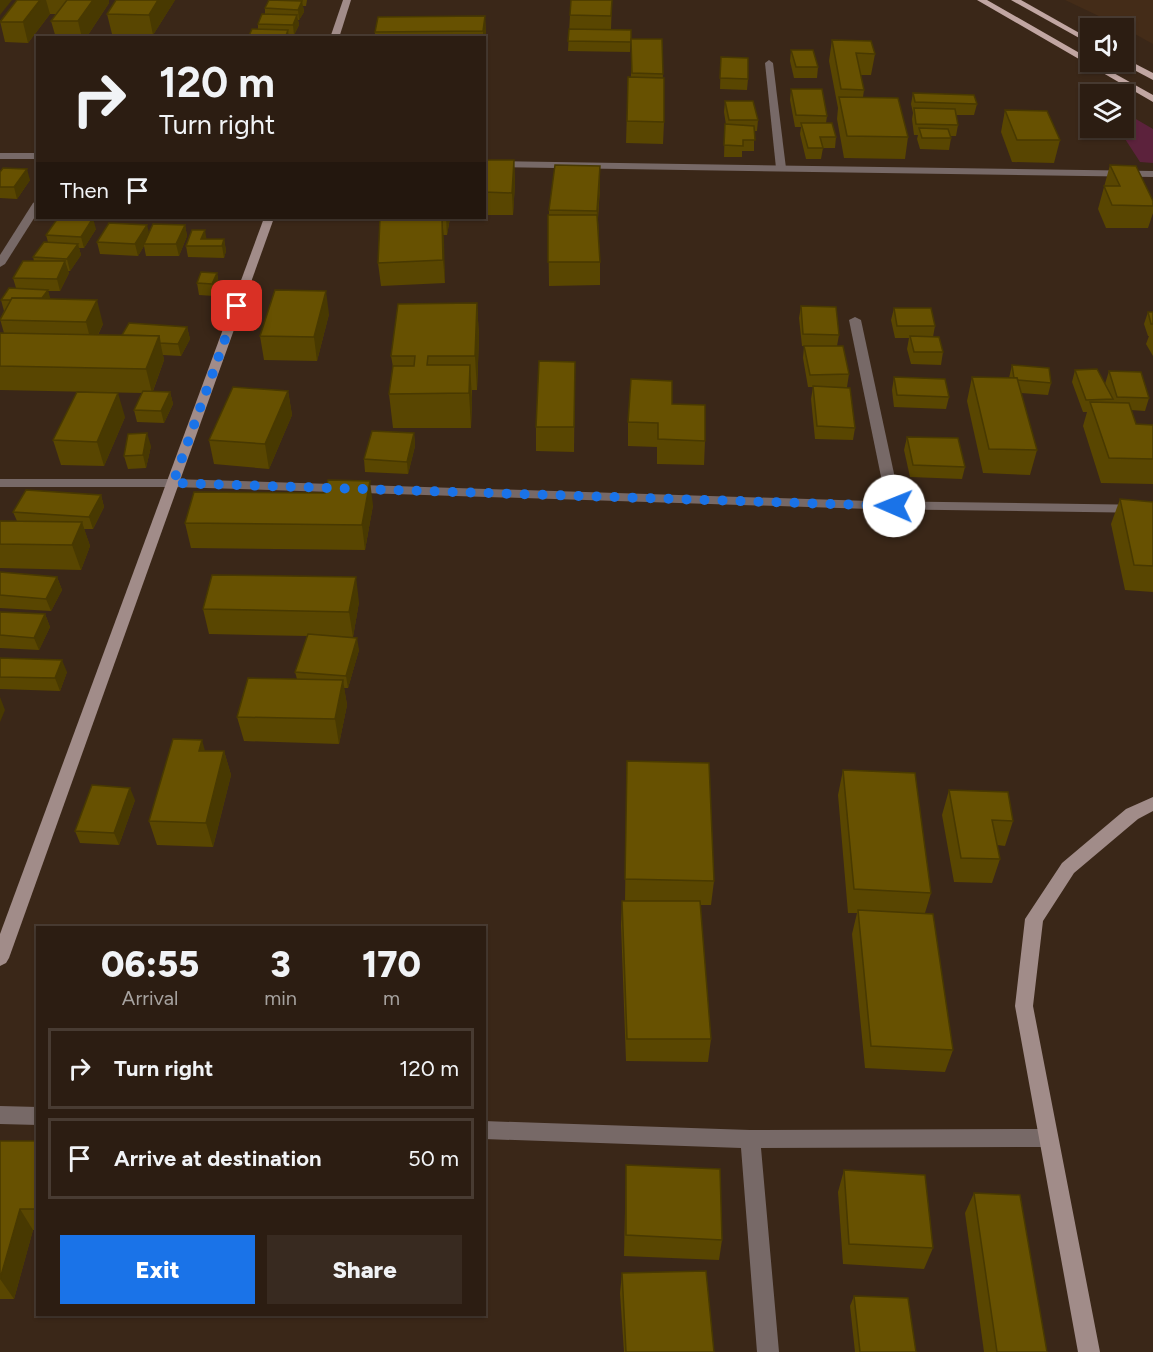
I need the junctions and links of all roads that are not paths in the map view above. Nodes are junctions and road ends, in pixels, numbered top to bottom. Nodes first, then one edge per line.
1 (347, 0) edge
2 (981, 0) edge
3 (1015, 0) edge
4 (335, 36) edge
5 (1080, 36) edge
6 (769, 63) dead end
7 (1134, 67) edge
8 (1153, 77) edge
9 (1153, 99) edge
10 (0, 156) edge
11 (36, 156) edge
12 (486, 164) edge
13 (781, 168) junction
14 (1153, 174) edge
15 (36, 206) edge
16 (270, 219) edge
17 (0, 264) edge
18 (855, 320) dead end
19 (0, 483) edge
20 (173, 483) junction
21 (894, 506) junction
22 (1153, 509) edge
23 (1153, 802) edge
24 (0, 958) edge
25 (0, 1114) edge
26 (36, 1116) edge
27 (486, 1130) edge
28 (1048, 1138) junction
29 (750, 1139) junction
30 (768, 1352) edge
31 (1089, 1352) edge

1 - 4 street
2 - 9 main road
3 - 5 main road
6 - 13 street
7 - 8 main road
10 - 11 street
12 - 13 street
13 - 14 street
15 - 17 street
16 - 20 street
18 - 21 street
19 - 20 street
20 - 21 street
20 - 24 street
21 - 22 street
23 - 28 street
25 - 26 street
27 - 29 street
28 - 29 street
28 - 31 street
29 - 30 street

